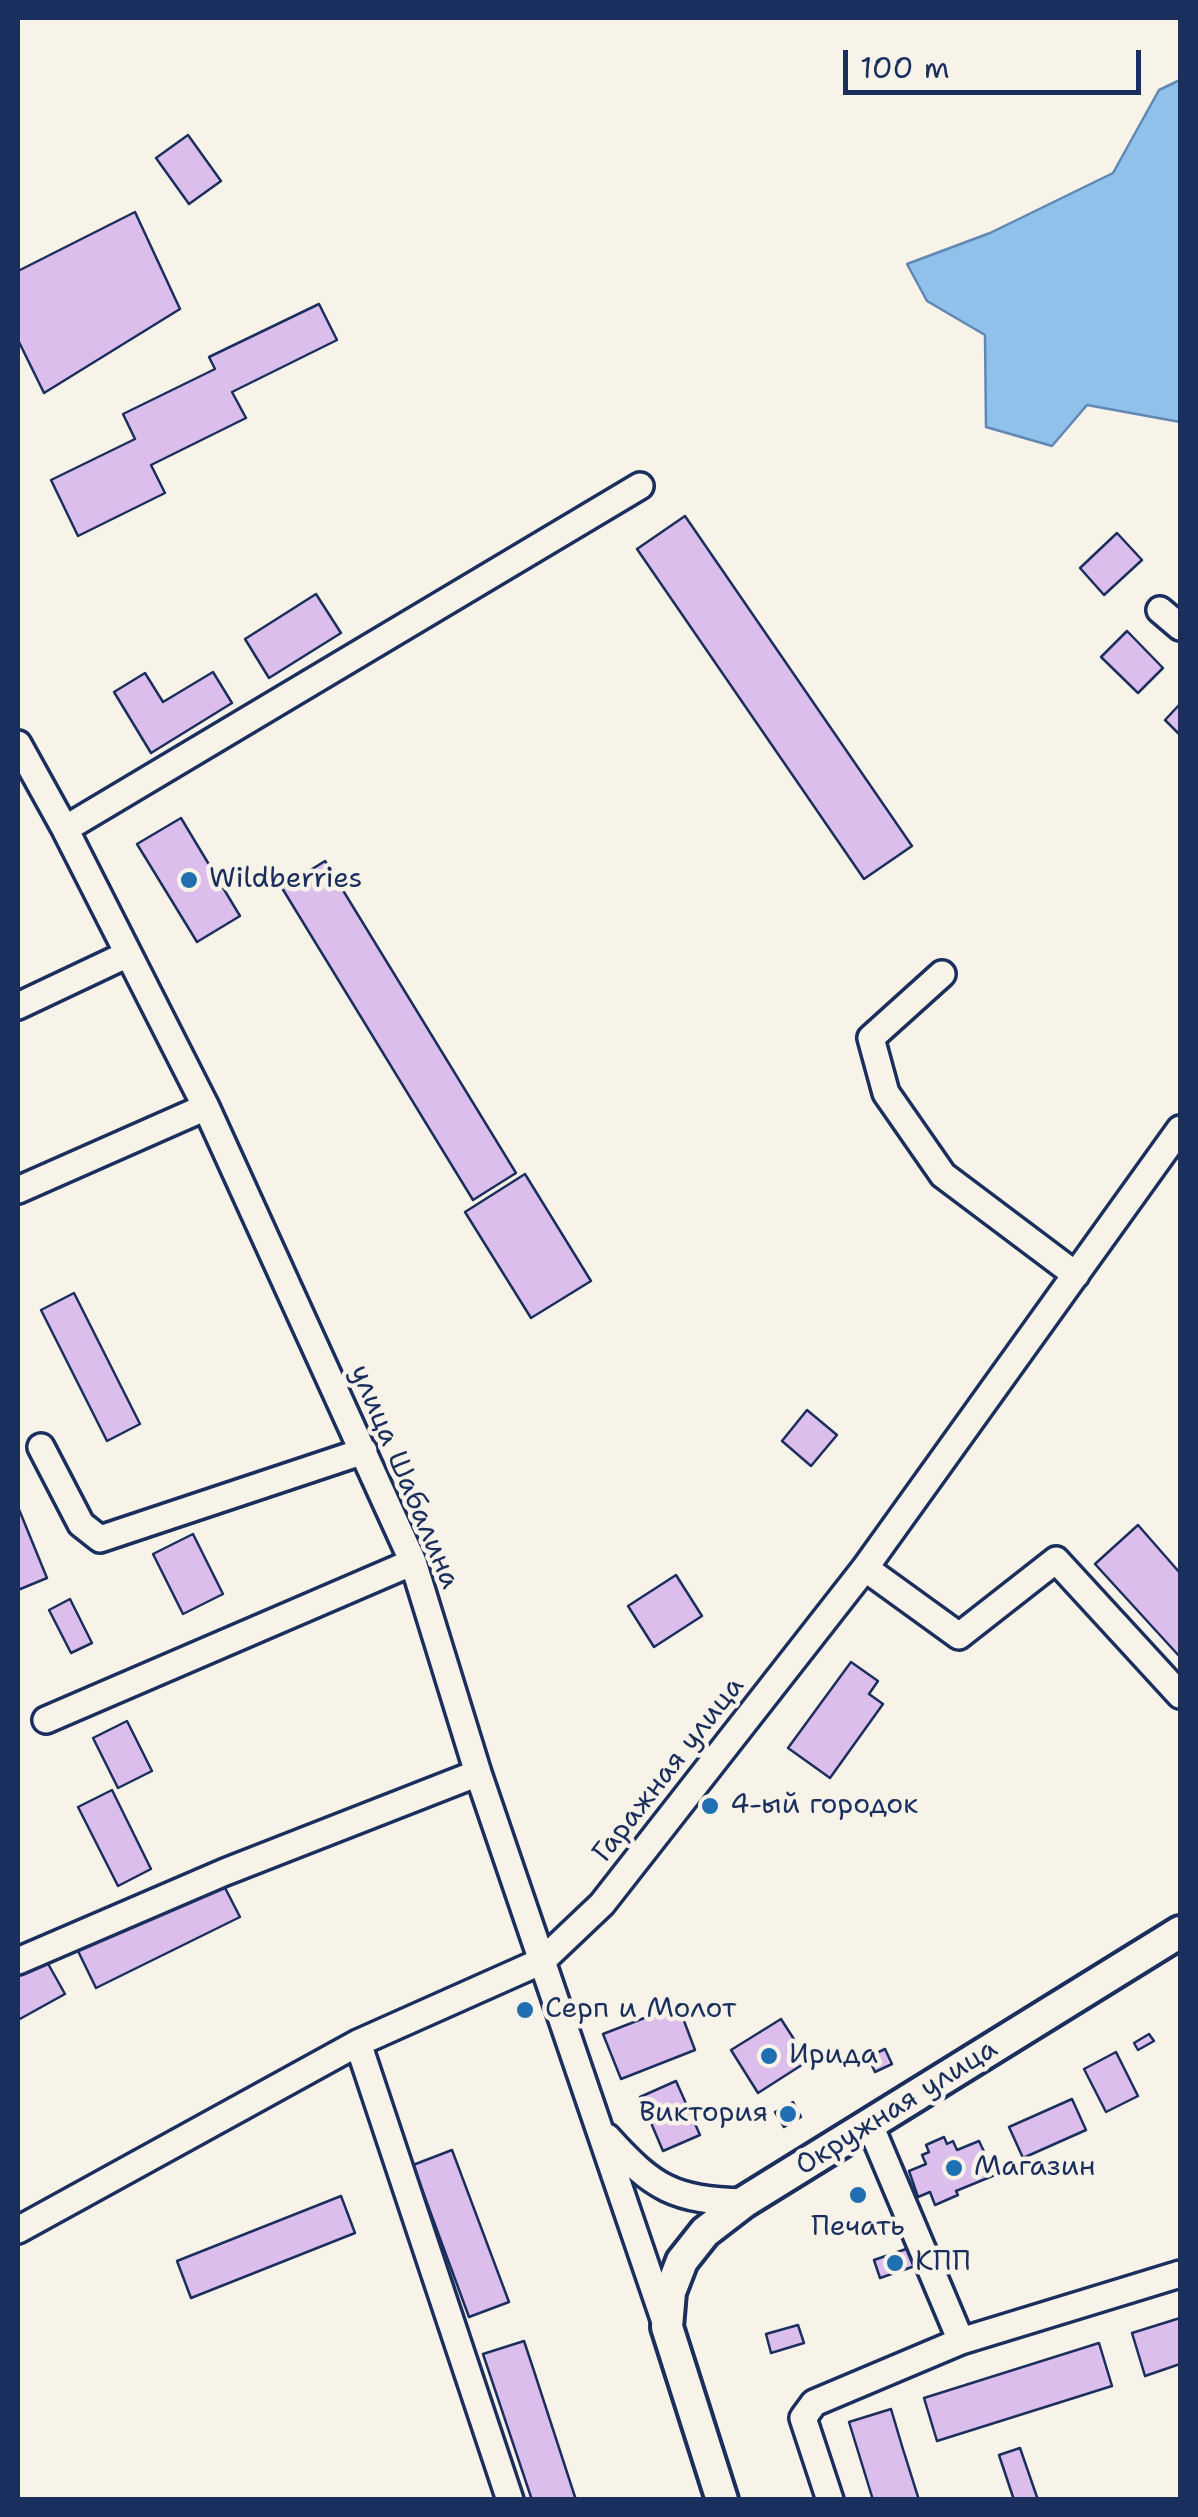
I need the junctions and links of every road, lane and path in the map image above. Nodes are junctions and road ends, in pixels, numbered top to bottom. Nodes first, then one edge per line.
1 (640, 486) dead end
2 (1160, 610) dead end
3 (1180, 628) edge
4 (18, 744) edge
5 (65, 828) junction
6 (128, 954) junction
7 (942, 974) dead end
8 (18, 1006) edge
9 (206, 1108) junction
10 (1180, 1129) edge
11 (18, 1190) edge
12 (1076, 1275) junction
13 (42, 1447) dead end
14 (364, 1450) junction
15 (414, 1562) junction
16 (865, 1568) junction
17 (1180, 1695) edge
18 (46, 1720) dead end
19 (478, 1772) junction
20 (1180, 1932) edge
21 (18, 1960) edge
22 (542, 1962) junction
23 (358, 2043) junction
24 (870, 2125) junction
25 (598, 2128) junction
26 (744, 2202) junction
27 (18, 2230) edge
28 (1180, 2274) edge
29 (667, 2327) junction
30 (961, 2341) junction
31 (510, 2500) edge
32 (722, 2500) edge
33 (830, 2500) edge

1 - 5 street
2 - 3 street
4 - 5 street, улица Шабалина
5 - 6 street, улица Шабалина
6 - 8 street
6 - 9 street, улица Шабалина
7 - 12 street
9 - 11 street
9 - 14 street, улица Шабалина
10 - 12 street, Гаражная улица
12 - 16 street, Гаражная улица
13 - 14 street
14 - 15 street, улица Шабалина
15 - 18 street
15 - 19 street, улица Шабалина
16 - 17 street
16 - 22 street, Гаражная улица
19 - 21 street
19 - 22 street, улица Шабалина
20 - 24 main road, Окружная улица
22 - 23 street, Гаражная улица
22 - 25 street, улица Шабалина
23 - 27 street, Гаражная улица
23 - 31 street
24 - 26 main road, Окружная улица
24 - 30 street
25 - 26 street
25 - 29 street, улица Шабалина
26 - 29 main road, Окружная улица
28 - 30 street
29 - 32 main road
30 - 33 street

